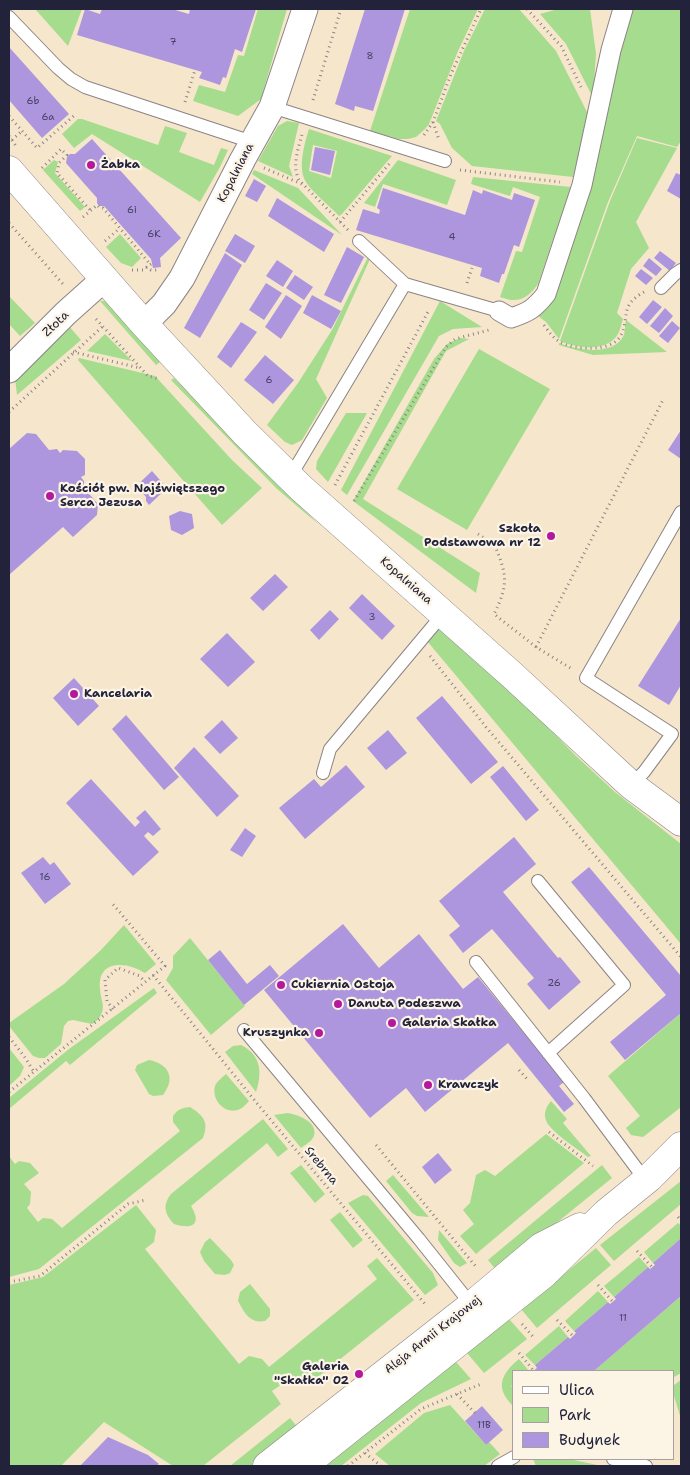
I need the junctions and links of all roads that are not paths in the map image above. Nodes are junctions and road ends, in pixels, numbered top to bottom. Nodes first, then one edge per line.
1 (305, 9) edge
2 (623, 9) edge
3 (9, 17) edge
4 (272, 108) junction
5 (247, 151) junction
6 (445, 161) dead end
7 (9, 170) edge
8 (359, 241) dead end
9 (681, 270) edge
10 (104, 279) junction
11 (405, 284) junction
12 (661, 288) road end
13 (512, 314) joint
14 (144, 324) junction
15 (9, 370) edge
16 (290, 477) junction
17 (681, 512) edge
18 (443, 614) junction
19 (676, 737) edge
20 (323, 773) dead end
21 (631, 785) junction
22 (681, 822) edge
23 (538, 881) dead end
24 (476, 962) dead end
25 (244, 1030) dead end
26 (548, 1053) junction
27 (681, 1146) edge
28 (681, 1160) edge
29 (647, 1180) junction
30 (478, 1314) junction
31 (512, 1458) edge
32 (618, 1460) edge
33 (267, 1466) edge
34 (303, 1466) edge
35 (498, 1466) edge
36 (646, 1466) edge

1 - 4 street, Kopalniana
2 - 13 street
3 - 5 lane
4 - 5 street, Kopalniana
4 - 6 lane
5 - 14 street, Kopalniana
7 - 10 street, Kopalniana
8 - 11 lane
9 - 12 lane
10 - 14 street, Kopalniana
10 - 15 street, Złota
11 - 13 lane
11 - 16 lane
14 - 16 street, Kopalniana
16 - 18 street, Kopalniana
17 - 19 lane
18 - 20 lane
18 - 21 street, Kopalniana
19 - 21 lane
21 - 22 street, Kopalniana
23 - 26 lane
24 - 26 lane
25 - 30 lane
26 - 29 lane
27 - 29 street, Aleja Armii Krajowej
28 - 29 street, Aleja Armii Krajowej
29 - 30 street, Aleja Armii Krajowej
30 - 33 street, Aleja Armii Krajowej
30 - 34 street, Aleja Armii Krajowej
31 - 35 lane
32 - 36 lane

